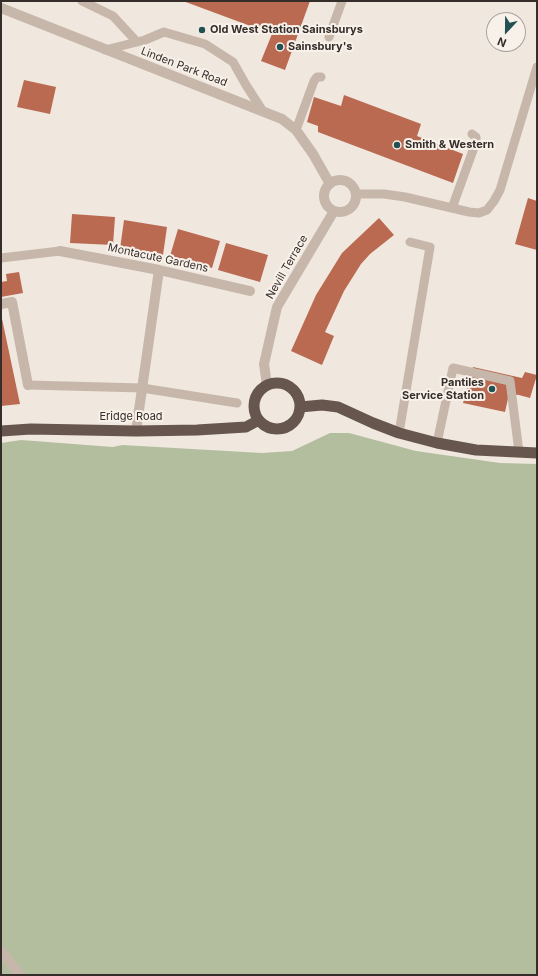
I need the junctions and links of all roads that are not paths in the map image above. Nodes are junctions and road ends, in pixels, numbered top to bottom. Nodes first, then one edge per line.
1 (82, 1) edge
2 (342, 1) edge
3 (1, 8) edge
4 (329, 37) dead end
5 (137, 42) junction
6 (105, 50) junction
7 (537, 67) edge
8 (321, 77) dead end
9 (262, 110) junction
10 (296, 130) junction
11 (472, 134) dead end
12 (330, 184) junction
13 (356, 194) junction
14 (452, 208) junction
15 (334, 211) junction
16 (410, 242) dead end
17 (60, 251) joint
18 (1, 258) edge
19 (160, 270) junction
20 (250, 291) dead end
21 (1, 304) edge
22 (28, 385) joint
23 (267, 385) junction
24 (142, 388) junction
25 (237, 403) dead end
26 (300, 407) junction
27 (259, 420) junction
28 (1, 431) edge
29 (136, 431) junction
30 (399, 433) junction
31 (436, 443) junction
32 (519, 452) junction
33 (537, 452) edge
34 (1, 951) edge
35 (20, 975) edge

1 - 5 lane
2 - 4 lane
3 - 6 street, Linden Park Road
5 - 6 lane
5 - 9 lane
6 - 9 street, Linden Park Road
7 - 14 lane
8 - 10 lane
9 - 10 street, Linden Park Road
10 - 12 street, Linden Park Road
11 - 14 lane
12 - 13 street
12 - 15 street
13 - 14 lane
13 - 15 street
15 - 23 street, Nevill Terrace
16 - 30 lane
17 - 18 lane
17 - 19 street, Montacute Gardens
19 - 20 street, Montacute Gardens
19 - 24 street
21 - 22 street
22 - 24 lane
23 - 26 highway
23 - 27 highway
24 - 25 lane
24 - 29 street
26 - 27 highway
26 - 30 highway
27 - 29 highway, Eridge Road
28 - 29 highway, Eridge Road
30 - 31 highway
31 - 32 highway
31 - 32 lane
32 - 33 highway
34 - 35 street

